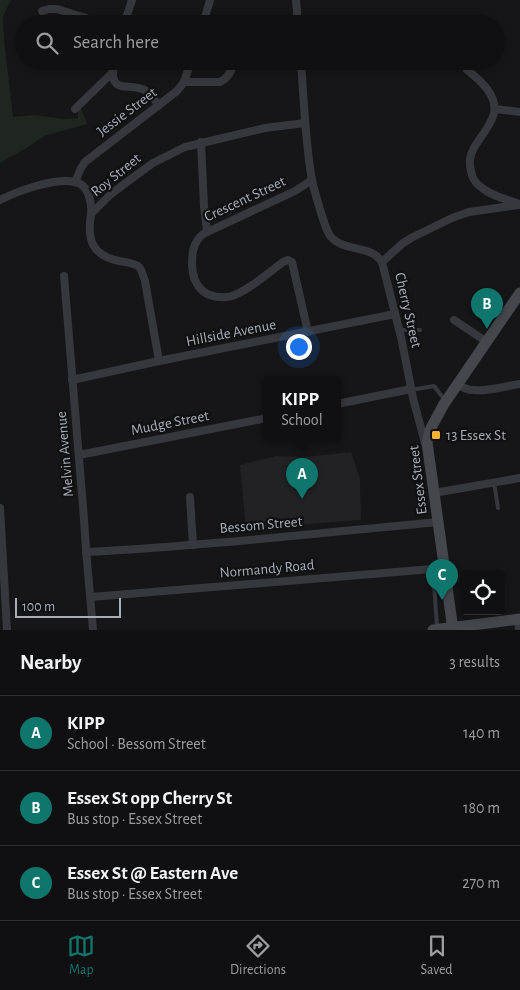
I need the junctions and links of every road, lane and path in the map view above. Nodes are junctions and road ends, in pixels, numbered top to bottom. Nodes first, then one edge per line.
1 (132, 0) edge
2 (210, 0) edge
3 (296, 0) edge
4 (42, 11) dead end
5 (76, 15) edge
6 (127, 15) edge
7 (206, 15) edge
8 (297, 15) edge
9 (188, 70) edge
10 (231, 70) edge
11 (302, 70) edge
12 (467, 70) dead end
13 (113, 72) joint
14 (184, 82) junction
15 (158, 106) junction
16 (74, 109) dead end
17 (495, 109) junction
18 (520, 112) edge
19 (305, 123) junction
20 (201, 142) junction
21 (312, 180) junction
22 (75, 182) junction
23 (0, 200) edge
24 (520, 204) edge
25 (91, 214) junction
26 (207, 232) junction
27 (382, 262) junction
28 (64, 276) dead end
29 (520, 293) edge
30 (396, 314) junction
31 (454, 320) dead end
32 (399, 330) junction
33 (420, 330) dead end
34 (308, 332) junction
35 (487, 342) junction
36 (159, 361) junction
37 (72, 380) junction
38 (520, 384) edge
39 (458, 385) junction
40 (411, 390) junction
41 (446, 402) junction
42 (341, 403) edge
43 (263, 419) edge
44 (79, 455) junction
45 (428, 455) junction
46 (520, 478) edge
47 (494, 482) junction
48 (434, 493) junction
49 (190, 497) dead end
50 (0, 508) edge
51 (498, 508) dead end
52 (438, 522) junction
53 (193, 545) junction
54 (86, 552) junction
55 (441, 572) junction
56 (434, 582) junction
57 (91, 597) junction
58 (449, 598) junction
59 (434, 599) junction
60 (519, 623) edge
61 (437, 629) edge
62 (453, 629) edge
63 (7, 630) edge
64 (93, 630) edge
65 (432, 630) edge

1 - 6 street
2 - 7 street
3 - 8 street
4 - 5 street
9 - 14 street, Jessie Street
10 - 14 street
11 - 19 street
12 - 17 street
13 - 15 street
13 - 16 street
14 - 15 street, Jessie Street
15 - 22 street, Jessie Street
17 - 18 street
17 - 24 street
19 - 20 street, Roy Street
19 - 21 street
20 - 25 street, Roy Street
20 - 26 street
21 - 26 street, Crescent Street
21 - 27 street
22 - 23 street
22 - 25 street
24 - 27 street, Cherry Street
25 - 36 street, Roy Street
26 - 34 street, Crescent Street
27 - 30 street, Cherry Street
28 - 37 street, Melvin Avenue
29 - 35 main road, Essex Street
30 - 32 street, Cherry Street
30 - 34 street, Hillside Avenue
31 - 35 street
32 - 33 lane
32 - 40 street, Cherry Street
34 - 36 street, Hillside Avenue
35 - 39 main road, Essex Street
36 - 37 street, Hillside Avenue
37 - 44 street, Melvin Avenue
38 - 39 street
39 - 41 main road, Essex Street
40 - 41 lane
40 - 42 street
40 - 45 street, Cherry Street
41 - 45 main road, Essex Street
43 - 44 street, Mudge Street
44 - 54 street, Melvin Avenue
45 - 48 main road, Essex Street
46 - 47 street
47 - 48 street
47 - 51 lane
48 - 52 main road, Essex Street
49 - 53 street
50 - 63 street
52 - 53 street, Bessom Street
52 - 55 main road, Essex Street
53 - 54 street, Bessom Street
54 - 57 street, Melvin Avenue
55 - 56 lane
55 - 56 lane
55 - 57 street, Normandy Road
55 - 58 main road, Essex Street
56 - 59 lane
57 - 64 street, Melvin Avenue
58 - 59 lane
58 - 62 main road, Essex Street
59 - 61 lane
60 - 62 main road
61 - 62 main road
61 - 65 main road

